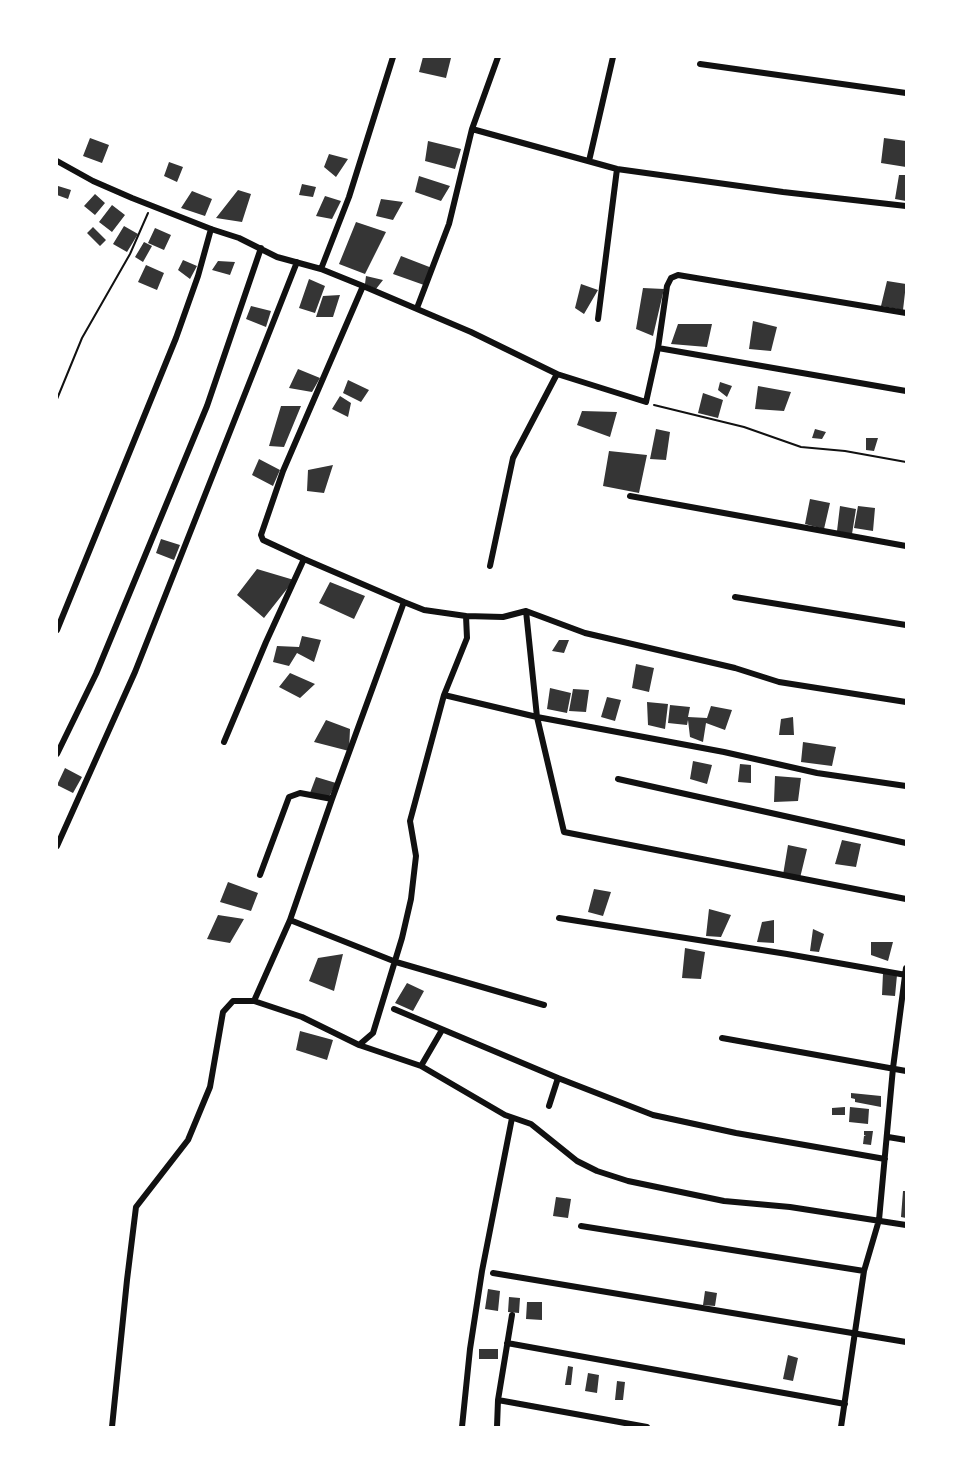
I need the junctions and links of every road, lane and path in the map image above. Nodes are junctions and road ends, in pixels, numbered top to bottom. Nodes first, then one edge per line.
1 (393, 57) edge
2 (498, 57) edge
3 (613, 57) edge
4 (699, 64) dead end
5 (906, 93) edge
6 (472, 129) junction
7 (57, 161) edge
8 (589, 161) junction
9 (617, 169) junction
10 (151, 205) junction
11 (906, 206) edge
12 (212, 229) junction
13 (261, 248) junction
14 (297, 262) junction
15 (321, 269) junction
16 (363, 286) junction
17 (417, 308) junction
18 (906, 313) edge
19 (598, 319) dead end
20 (658, 348) junction
21 (556, 374) junction
22 (906, 391) edge
23 (57, 399) edge
24 (646, 402) junction
25 (906, 462) edge
26 (630, 496) dead end
27 (906, 546) edge
28 (304, 559) junction
29 (490, 566) dead end
30 (735, 597) dead end
31 (404, 602) junction
32 (526, 611) junction
33 (466, 616) junction
34 (906, 625) edge
35 (57, 630) edge
36 (444, 695) junction
37 (906, 702) edge
38 (537, 717) junction
39 (224, 742) dead end
40 (57, 753) edge
41 (618, 778) dead end
42 (906, 786) edge
43 (332, 798) junction
44 (906, 843) edge
45 (57, 846) edge
46 (260, 875) dead end
47 (906, 899) edge
48 (559, 918) dead end
49 (290, 920) junction
50 (396, 962) junction
51 (906, 972) edge
52 (254, 1001) junction
53 (544, 1005) dead end
54 (394, 1009) dead end
55 (442, 1030) junction
56 (722, 1038) dead end
57 (359, 1045) junction
58 (421, 1066) junction
59 (893, 1068) junction
60 (906, 1071) edge
61 (558, 1078) junction
62 (549, 1106) dead end
63 (513, 1118) junction
64 (888, 1137) junction
65 (906, 1140) edge
66 (885, 1159) junction
67 (879, 1220) junction
68 (906, 1225) edge
69 (581, 1226) dead end
70 (864, 1271) junction
71 (493, 1274) dead end
72 (512, 1315) dead end
73 (855, 1334) junction
74 (906, 1342) edge
75 (507, 1343) junction
76 (498, 1400) junction
77 (845, 1404) junction
78 (112, 1427) edge
79 (462, 1427) edge
80 (497, 1427) edge
81 (647, 1427) edge
82 (841, 1427) edge

1 - 15 street
2 - 6 street
3 - 8 street
4 - 5 street
6 - 8 street
6 - 17 street
7 - 10 street
8 - 9 street
9 - 11 street
9 - 19 street
10 - 12 street
10 - 23 path
12 - 13 street
12 - 35 street
13 - 14 street
13 - 40 street
14 - 15 street
14 - 45 street
15 - 16 street
16 - 17 street
16 - 28 street
17 - 21 street
18 - 20 street
20 - 22 street
20 - 24 street
21 - 24 street
21 - 29 street
24 - 25 path
26 - 27 street
28 - 31 street
28 - 39 street
30 - 34 street
31 - 33 street
31 - 43 street
32 - 33 street
32 - 37 street
32 - 38 street
33 - 36 street
36 - 38 street
36 - 50 street
38 - 42 street
38 - 47 street
41 - 44 street
43 - 46 street
43 - 49 street
48 - 51 street
49 - 50 street
49 - 52 street
50 - 53 street
50 - 57 street
51 - 59 street
52 - 57 street
52 - 78 street
54 - 55 street
55 - 58 street
55 - 61 street
56 - 59 street
57 - 58 street
58 - 63 street
59 - 60 street
59 - 64 street
61 - 62 street
61 - 66 street
63 - 67 street
63 - 79 street
64 - 65 street
64 - 66 street
66 - 67 street
67 - 68 street
67 - 70 street
69 - 70 street
70 - 73 street
71 - 73 street
72 - 75 street
73 - 74 street
73 - 77 street
75 - 76 street
75 - 77 street
76 - 80 street
76 - 81 street
77 - 82 street

